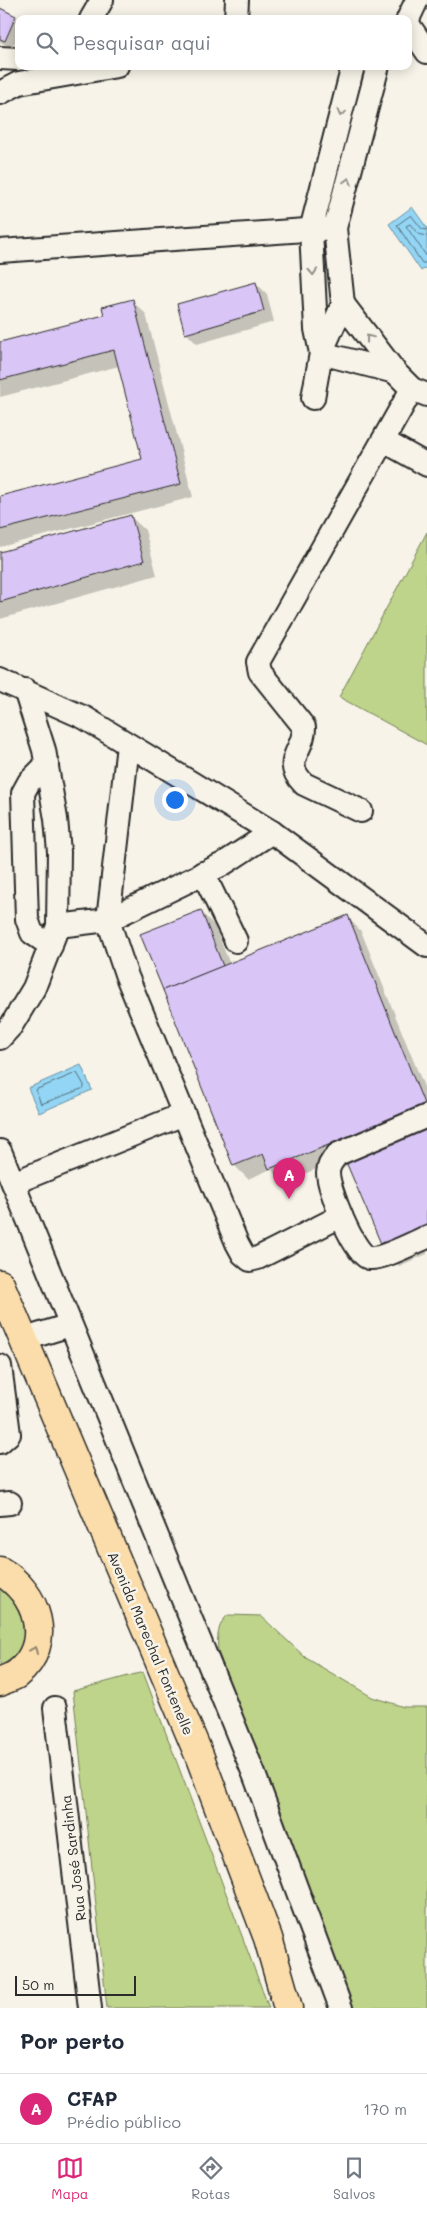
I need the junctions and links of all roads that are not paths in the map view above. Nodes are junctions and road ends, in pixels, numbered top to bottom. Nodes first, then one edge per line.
1 (102, 0) edge
2 (237, 0) edge
3 (417, 0) edge
4 (93, 15) edge
5 (236, 15) edge
6 (410, 15) edge
7 (412, 30) edge
8 (427, 52) edge
9 (0, 58) edge
10 (15, 59) edge
11 (94, 70) edge
12 (352, 70) edge
13 (377, 70) edge
14 (0, 93) edge
15 (335, 228) junction
16 (311, 230) junction
17 (0, 251) edge
18 (343, 304) junction
19 (321, 353) junction
20 (395, 372) junction
21 (420, 392) edge
22 (313, 398) dead end
23 (384, 441) junction
24 (427, 465) edge
25 (0, 680) edge
26 (25, 690) junction
27 (128, 745) junction
28 (47, 764) junction
29 (361, 811) dead end
30 (272, 832) junction
31 (203, 873) junction
32 (108, 920) junction
33 (55, 936) junction
34 (236, 941) dead end
35 (427, 946) edge
36 (0, 1038) edge
37 (184, 1114) junction
38 (427, 1116) edge
39 (0, 1151) edge
40 (13, 1183) junction
41 (341, 1216) junction
42 (427, 1237) edge
43 (0, 1284) edge
44 (70, 1325) junction
45 (22, 1340) junction
46 (0, 1366) edge
47 (0, 1442) edge
48 (0, 1571) edge
49 (0, 1682) edge
50 (55, 1708) dead end
51 (90, 2008) edge
52 (288, 2008) edge
53 (342, 2008) edge

1 - 4 street
2 - 5 street
3 - 6 street
7 - 8 street
9 - 10 street
11 - 14 street
12 -> 16 street
15 -> 13 street
15 - 16 street
15 - 18 street
16 - 17 street
16 -> 19 street
18 - 19 street
20 -> 18 street
19 - 20 street
19 - 22 street
20 - 21 street
21 - 23 street
23 - 24 street
23 - 29 street
25 - 26 street
26 - 27 street
26 - 28 street
27 - 30 street
27 - 32 street
28 - 33 street
28 - 33 street
30 - 31 street
30 - 35 street
31 - 32 street
31 - 34 street
32 - 33 street
32 - 37 street
33 - 36 street
37 - 40 street
37 - 41 street
38 - 41 street
39 - 40 street
40 - 44 street
41 - 42 street
43 - 45 main road, Avenida Marechal Fontenelle
44 - 45 street
44 - 53 street
45 - 52 main road, Avenida Marechal Fontenelle
46 - 47 street
49 -> 48 main road
50 - 51 street, Rua José Sardinha

